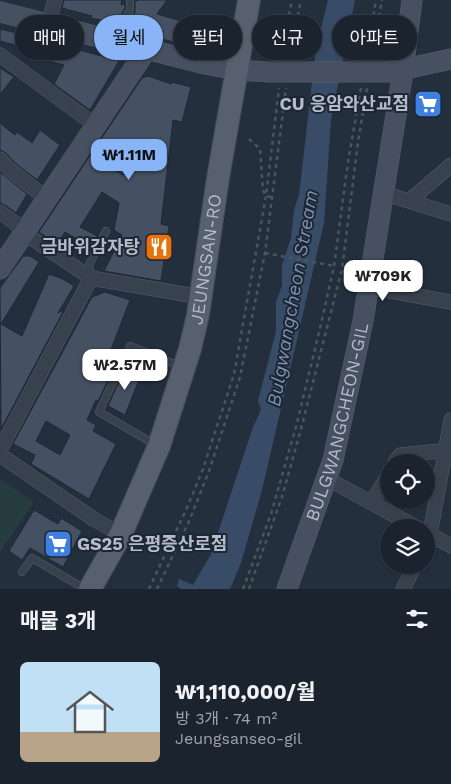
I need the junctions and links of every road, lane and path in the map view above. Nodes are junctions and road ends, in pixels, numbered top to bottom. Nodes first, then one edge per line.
1 (55, 0) edge
2 (130, 0) edge
3 (249, 0) edge
4 (292, 0) edge
5 (301, 0) edge
6 (376, 0) edge
7 (382, 0) edge
8 (412, 0) edge
9 (0, 12) edge
10 (51, 15) edge
11 (127, 15) edge
12 (298, 15) edge
13 (373, 15) edge
14 (15, 16) edge
15 (163, 53) edge
16 (0, 54) edge
17 (140, 60) edge
18 (451, 60) edge
19 (371, 64) dead end
20 (237, 70) junction
21 (397, 71) junction
22 (279, 73) junction
23 (368, 84) dead end
24 (362, 85) dead end
25 (96, 125) junction
26 (249, 139) dead end
27 (83, 143) junction
28 (0, 159) edge
29 (451, 165) edge
30 (124, 170) dead end
31 (383, 193) junction
32 (266, 196) junction
33 (271, 198) junction
34 (47, 199) junction
35 (409, 201) junction
36 (0, 212) edge
37 (451, 214) edge
38 (106, 231) dead end
39 (24, 233) junction
40 (265, 253) junction
41 (334, 266) junction
42 (0, 269) edge
43 (91, 278) junction
44 (368, 287) junction
45 (201, 297) junction
46 (451, 302) edge
47 (184, 368) junction
48 (451, 421) edge
49 (159, 446) junction
50 (0, 450) edge
51 (410, 454) edge
52 (0, 455) edge
53 (448, 456) edge
54 (326, 478) junction
55 (380, 489) edge
56 (372, 502) junction
57 (400, 519) edge
58 (429, 519) edge
59 (122, 534) junction
60 (435, 539) edge
61 (451, 546) edge
62 (22, 572) dead end
63 (410, 574) edge
64 (85, 589) edge
65 (90, 589) edge
66 (149, 589) edge
67 (157, 589) edge
68 (243, 589) edge
69 (249, 589) edge
70 (287, 589) edge
71 (403, 589) edge

1 - 10 street
2 - 11 lane
3 - 20 main road, JEUNGSAN-RO
4 - 22 path
5 - 12 path
6 - 13 path
7 - 19 path
8 - 21 street, BULGWANGCHEON-GIL
9 - 14 street
15 - 20 street
16 - 25 street
17 - 25 street
18 - 21 street
20 - 22 street
20 - 45 main road, JEUNGSAN-RO
21 - 22 street, bridge
21 - 31 street, BULGWANGCHEON-GIL
22 - 32 path
22 - 33 path
23 - 69 path
24 - 41 path
25 - 27 street
26 - 32 path
27 - 30 lane
27 - 34 street
28 - 34 street
29 - 35 street
31 - 35 street
31 - 44 street, BULGWANGCHEON-GIL
32 - 33 path
32 - 66 path
33 - 40 path
34 - 39 street
35 - 37 street
36 - 39 street
38 - 43 lane
39 - 42 street
39 - 43 street
40 - 41 path
40 - 67 path
41 - 68 path
43 - 45 street
43 - 50 street
44 - 46 street
44 - 54 street, BULGWANGCHEON-GIL
45 - 47 main road, JEUNGSAN-RO
47 - 49 main road, JEUNGSAN-RO
47 - 49 lane
48 - 53 street
49 - 59 main road, JEUNGSAN-RO
51 - 53 street
52 - 59 street
53 - 58 street
54 - 56 street
54 - 70 street, BULGWANGCHEON-GIL
55 - 56 street
56 - 57 street
59 - 65 main road, JEUNGSAN-RO
60 - 61 street
62 - 64 lane
63 - 71 street

